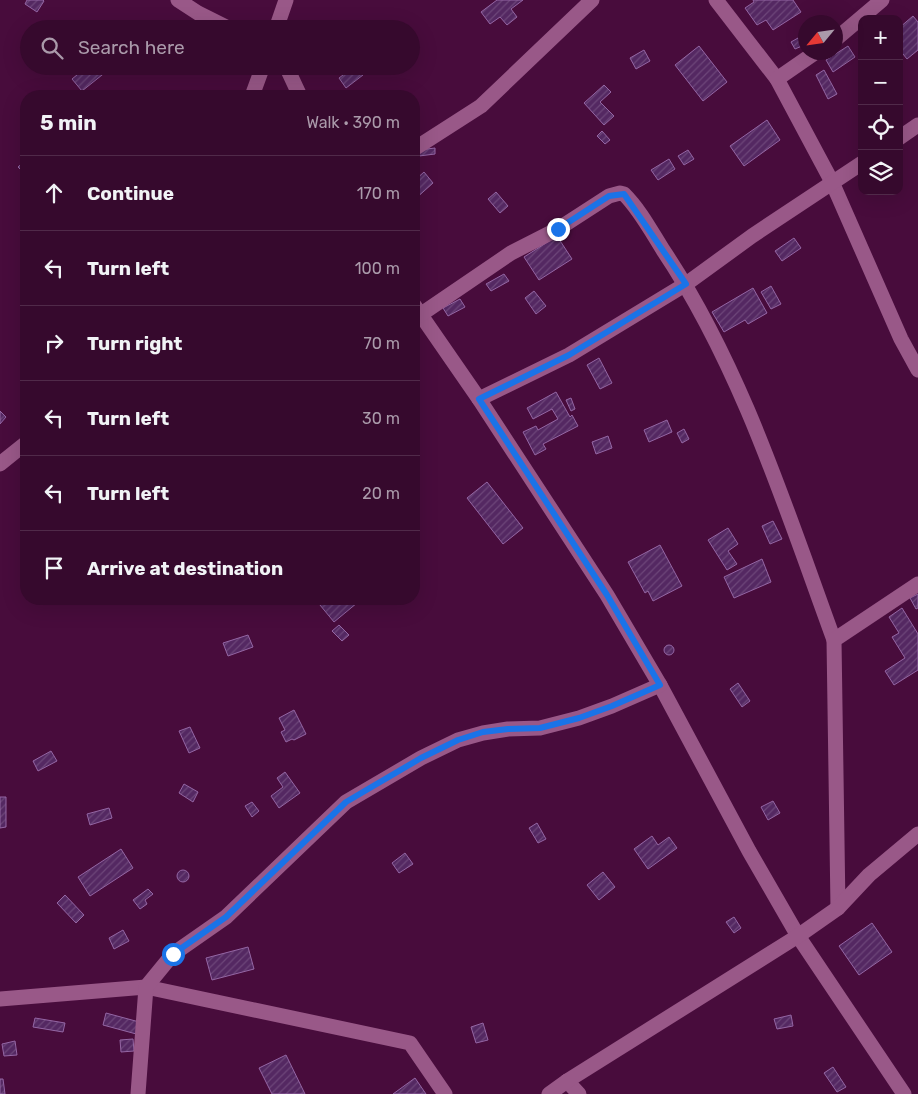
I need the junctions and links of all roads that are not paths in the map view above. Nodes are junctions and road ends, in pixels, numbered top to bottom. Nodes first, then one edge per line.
1 (178, 0) edge
2 (286, 0) edge
3 (592, 0) edge
4 (716, 0) edge
5 (882, 0) edge
6 (212, 20) edge
7 (279, 20) edge
8 (843, 32) edge
9 (805, 60) edge
10 (260, 75) edge
11 (290, 75) edge
12 (777, 80) junction
13 (254, 90) edge
14 (297, 90) edge
15 (918, 125) edge
16 (903, 135) edge
17 (420, 144) edge
18 (858, 166) edge
19 (832, 182) junction
20 (686, 284) junction
21 (420, 308) edge
22 (420, 314) edge
23 (918, 370) edge
24 (479, 399) junction
25 (20, 448) edge
26 (0, 464) edge
27 (918, 584) edge
28 (834, 640) junction
29 (660, 685) junction
30 (918, 834) edge
31 (838, 908) junction
32 (798, 936) junction
33 (146, 987) junction
34 (0, 999) edge
35 (567, 1081) junction
36 (138, 1094) edge
37 (445, 1094) edge
38 (549, 1094) edge
39 (579, 1094) edge
40 (904, 1094) edge

1 - 6 street
2 - 7 street
3 - 17 street
4 - 12 street
5 - 8 street
9 - 12 street
10 - 13 street
11 - 14 street
12 - 19 street
15 - 16 street
18 - 19 street
19 - 20 street
19 - 23 street
20 - 21 street
20 - 24 street
20 - 28 street
22 - 24 street
24 - 29 street
25 - 26 street
27 - 28 street
28 - 31 street
29 - 32 street
29 - 33 street
30 - 31 street
31 - 32 street
32 - 35 street
32 - 40 street
33 - 34 street
33 - 36 street
33 - 37 street
35 - 38 street
35 - 39 street

